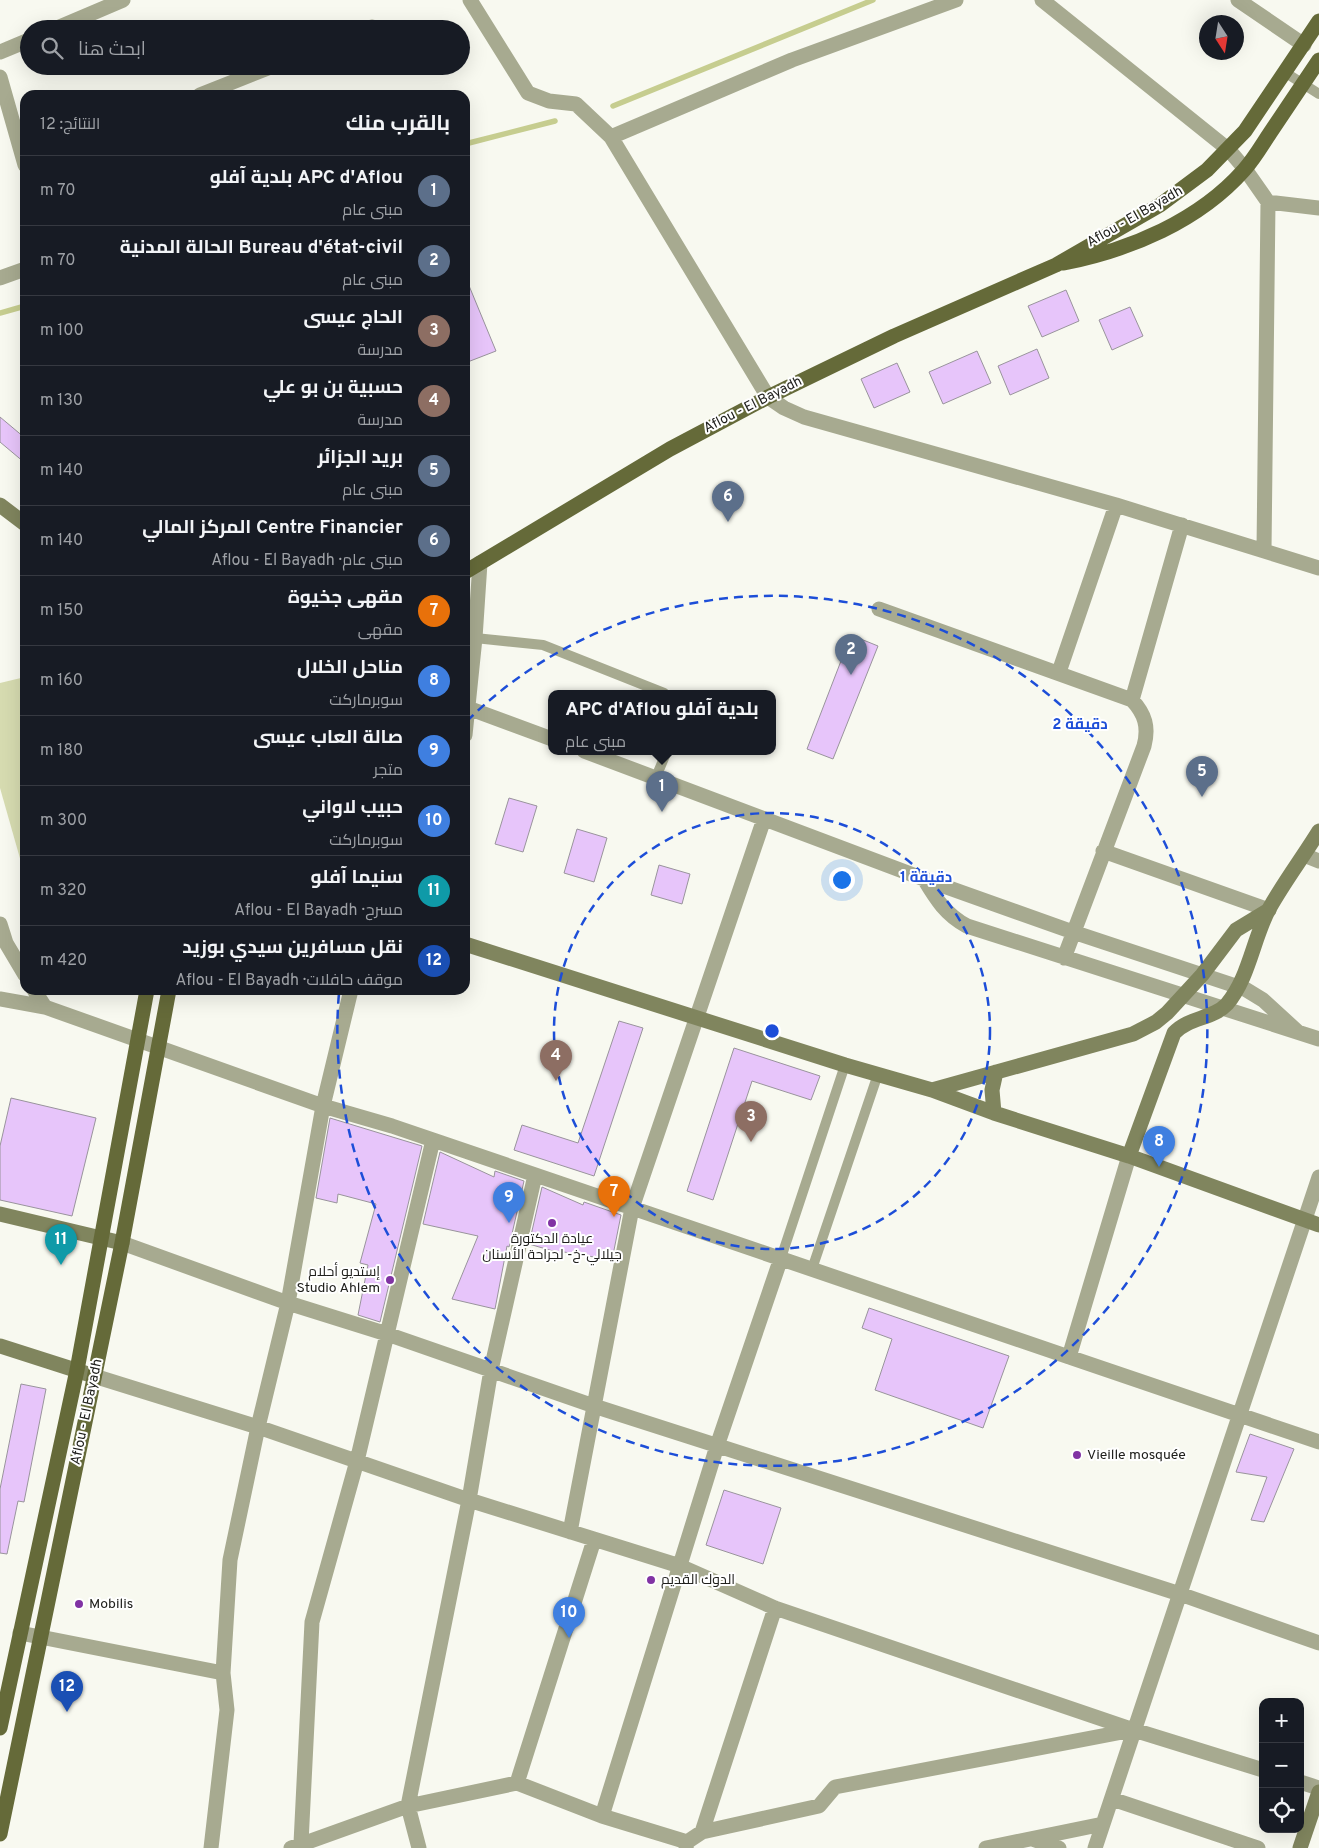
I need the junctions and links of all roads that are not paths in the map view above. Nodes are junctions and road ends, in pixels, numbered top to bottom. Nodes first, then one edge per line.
1 (123, 0) edge
2 (470, 0) edge
3 (956, 0) edge
4 (1042, 0) edge
5 (1238, 0) edge
6 (77, 20) edge
7 (1319, 22) edge
8 (20, 44) edge
9 (1304, 45) junction
10 (0, 52) edge
11 (1319, 60) edge
12 (1286, 73) junction
13 (250, 75) edge
14 (0, 77) edge
15 (1303, 84) junction
16 (213, 90) edge
17 (1319, 94) edge
18 (611, 137) junction
19 (20, 147) edge
20 (1229, 150) junction
21 (1245, 169) junction
22 (1268, 202) junction
23 (1319, 208) edge
24 (1056, 265) junction
25 (20, 271) edge
26 (0, 278) edge
27 (768, 397) junction
28 (0, 505) edge
29 (1116, 505) junction
30 (20, 520) edge
31 (1182, 525) junction
32 (1264, 550) junction
33 (480, 563) junction
34 (1319, 568) edge
35 (470, 569) edge
36 (879, 609) dead end
37 (470, 637) edge
38 (1059, 672) junction
39 (656, 690) edge
40 (1132, 700) junction
41 (470, 709) edge
42 (548, 738) edge
43 (595, 755) edge
44 (665, 755) edge
45 (656, 777) junction
46 (764, 819) junction
47 (1319, 831) edge
48 (1104, 851) junction
49 (1304, 855) junction
50 (1319, 861) edge
51 (924, 879) junction
52 (1269, 910) junction
53 (0, 924) edge
54 (1074, 932) junction
55 (470, 946) edge
56 (1064, 958) junction
57 (20, 967) edge
58 (1202, 975) junction
59 (1238, 986) junction
60 (37, 995) edge
61 (146, 995) edge
62 (168, 995) edge
63 (350, 995) edge
64 (1182, 996) junction
65 (0, 999) edge
66 (45, 1007) junction
67 (1222, 1008) junction
68 (698, 1016) junction
69 (1298, 1032) junction
70 (136, 1039) junction
71 (1319, 1039) edge
72 (157, 1048) junction
73 (845, 1065) junction
74 (996, 1072) junction
75 (878, 1074) junction
76 (932, 1090) junction
77 (323, 1106) junction
78 (994, 1113) junction
79 (433, 1140) junction
80 (1129, 1156) junction
81 (535, 1175) junction
82 (1319, 1177) edge
83 (632, 1208) junction
84 (0, 1214) edge
85 (1312, 1223) edge
86 (102, 1239) junction
87 (122, 1243) junction
88 (781, 1258) junction
89 (812, 1269) junction
90 (288, 1303) junction
91 (387, 1334) junction
92 (0, 1346) edge
93 (1070, 1357) junction
94 (77, 1370) junction
95 (491, 1370) junction
96 (94, 1376) junction
97 (594, 1406) junction
98 (1239, 1414) junction
99 (258, 1427) junction
100 (1319, 1442) edge
101 (717, 1446) junction
102 (357, 1461) junction
103 (469, 1500) junction
104 (570, 1532) junction
105 (594, 1540) junction
106 (680, 1566) junction
107 (1180, 1594) junction
108 (775, 1608) junction
109 (20, 1633) junction
110 (40, 1637) junction
111 (1319, 1642) edge
112 (223, 1673) junction
113 (0, 1728) edge
114 (1134, 1730) junction
115 (1259, 1769) edge
116 (517, 1783) junction
117 (1304, 1783) edge
118 (5, 1784) edge
119 (1319, 1788) edge
120 (1319, 1792) edge
121 (1112, 1799) junction
122 (408, 1806) junction
123 (602, 1816) junction
124 (1103, 1824) junction
125 (702, 1832) junction
126 (0, 1834) edge
127 (1032, 1839) junction
128 (687, 1845) edge
129 (296, 1846) edge
130 (994, 1847) edge
131 (211, 1848) edge
132 (419, 1848) edge
133 (1059, 1848) edge
134 (1095, 1848) edge
135 (1258, 1848) edge
136 (1300, 1848) edge

1 - 6 street
2 - 18 street
3 - 18 street
4 - 20 street
5 - 9 street
7 - 9 main road, Aflou - El Bayadh
8 - 10 street
9 - 12 main road, Aflou - El Bayadh
11 - 15 main road, Aflou - El Bayadh
12 - 15 lane
12 - 20 main road, Aflou - El Bayadh
13 - 16 street
14 - 19 street
15 - 17 lane
15 - 21 main road, Aflou - El Bayadh
18 - 27 street
20 - 21 street
20 - 24 main road, Aflou - El Bayadh
21 - 22 street
21 - 24 main road, Aflou - El Bayadh
22 - 23 street
22 - 32 street
24 - 27 main road, Aflou - El Bayadh
25 - 26 street
27 - 29 street
27 - 33 main road, Aflou - El Bayadh
28 - 30 street
29 - 31 street
29 - 38 street
31 - 32 street
31 - 40 street
32 - 34 street
33 - 35 main road, Aflou - El Bayadh
33 - 37 street
36 - 38 street
37 - 39 lane
38 - 40 street
40 - 48 street
41 - 42 street
43 - 45 street
44 - 45 lane
45 - 46 street
46 - 51 street
46 - 68 street
47 - 49 street
48 - 52 street
48 - 54 street
49 - 50 street
49 - 52 street
51 - 54 street
51 - 56 street
52 - 58 street
52 - 59 street
53 - 57 street
54 - 56 street
54 - 58 street
55 - 68 street
56 - 64 street
58 - 59 street
58 - 64 street
59 - 67 street
59 - 69 street
60 - 66 street
61 - 70 main road, Aflou - El Bayadh
62 - 72 main road, Aflou - El Bayadh
63 - 77 street
64 - 67 street
64 - 74 street
65 - 66 street
66 - 70 street
67 - 69 street
67 - 80 street
68 - 73 street
68 - 83 street
69 - 71 street
70 - 72 street
70 - 86 main road, Aflou - El Bayadh
72 - 77 street
72 - 87 main road, Aflou - El Bayadh
73 - 75 street
73 - 88 lane
74 - 76 street
74 - 78 street
75 - 76 street
75 - 89 lane
76 - 78 street
77 - 79 street
77 - 90 street
78 - 80 street
79 - 81 street
79 - 91 street
80 - 85 street
80 - 93 street
81 - 83 street
81 - 95 street
82 - 85 street
83 - 88 street
83 - 97 street
84 - 86 street
85 - 98 street
86 - 87 street
86 - 94 main road, Aflou - El Bayadh
87 - 90 street
87 - 96 main road, Aflou - El Bayadh
88 - 89 street
88 - 101 street
89 - 93 street
90 - 91 street
90 - 99 street
91 - 95 street
91 - 102 street
92 - 94 street
93 - 98 street
94 - 96 street
94 - 109 main road, Aflou - El Bayadh
95 - 97 street
95 - 103 street
96 - 99 street
96 - 110 main road, Aflou - El Bayadh
97 - 101 street
97 - 104 street
98 - 100 street
98 - 107 street
99 - 102 street
99 - 112 street
101 - 106 street
101 - 107 street
102 - 103 street
102 - 129 street
103 - 104 street
103 - 122 street
104 - 105 street
105 - 106 street
105 - 116 street
106 - 108 street
106 - 123 street
107 - 111 street
107 - 114 street
108 - 114 street
108 - 125 street
109 - 110 street
109 - 113 main road, Aflou - El Bayadh
110 - 112 street
110 - 118 main road, Aflou - El Bayadh
112 - 131 street
114 - 115 street
114 - 121 street
114 - 125 street
116 - 122 street
116 - 123 street
117 - 119 street
118 - 126 main road, Aflou - El Bayadh
120 - 136 street
121 - 124 street
121 - 135 street
122 - 129 street
122 - 132 street
123 - 128 street
124 - 127 street
124 - 134 street
125 - 128 street
127 - 130 street
127 - 133 street

